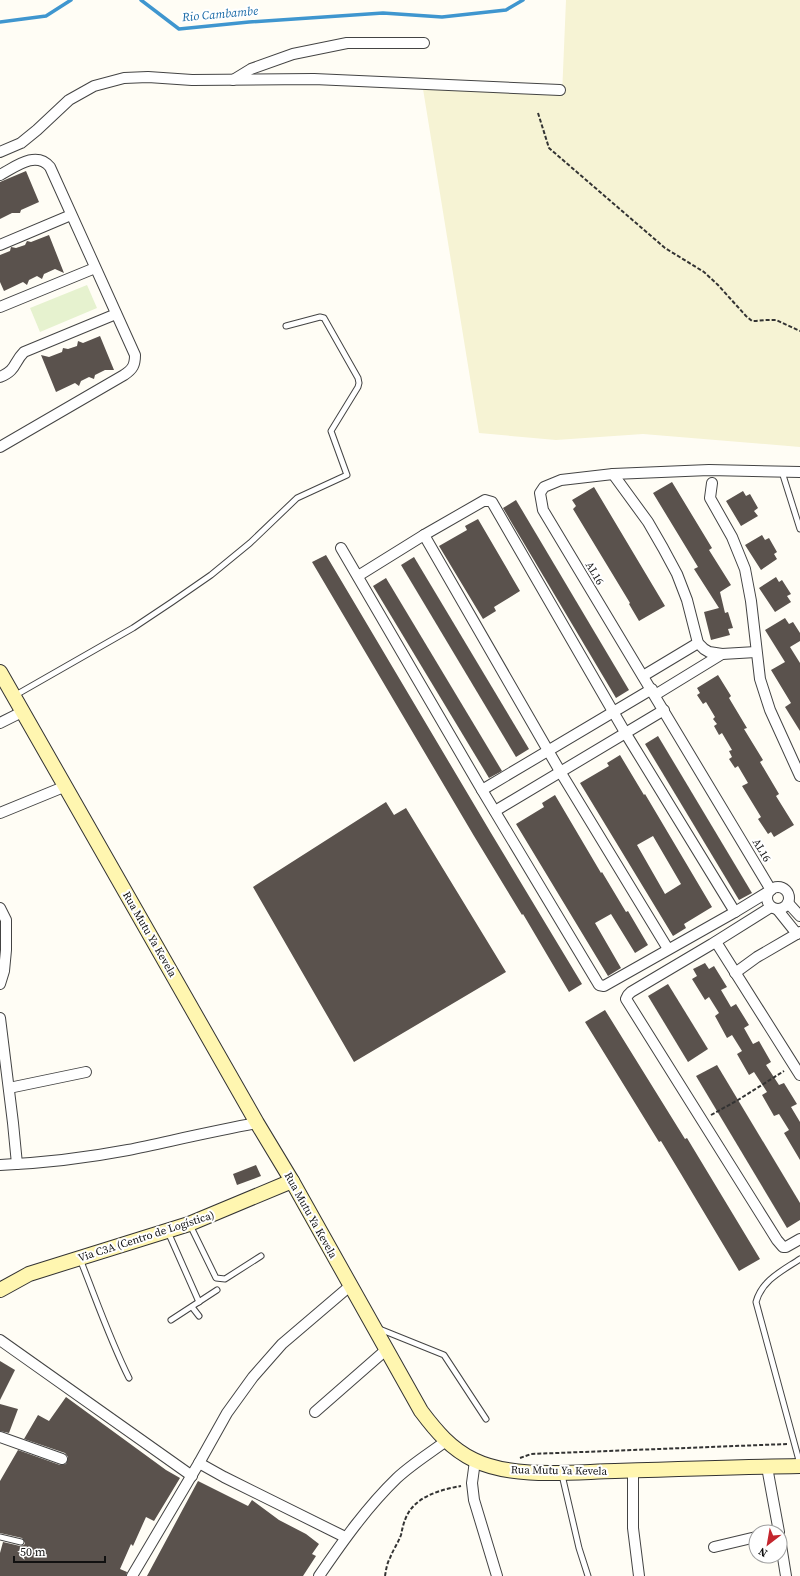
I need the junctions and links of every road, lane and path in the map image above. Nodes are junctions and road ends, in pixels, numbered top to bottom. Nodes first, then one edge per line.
1 (424, 43) dead end
2 (231, 80) junction
3 (560, 90) dead end
4 (538, 112) dead end
5 (0, 152) edge
6 (0, 175) edge
7 (71, 215) junction
8 (0, 245) edge
9 (95, 268) junction
10 (0, 306) edge
11 (116, 314) junction
12 (286, 326) dead end
13 (800, 331) edge
14 (0, 377) edge
15 (0, 447) edge
16 (782, 472) junction
17 (800, 472) edge
18 (613, 474) junction
19 (712, 483) dead end
20 (800, 529) edge
21 (424, 535) junction
22 (341, 548) dead end
23 (358, 576) junction
24 (698, 643) junction
25 (756, 652) junction
26 (722, 654) junction
27 (0, 672) edge
28 (643, 676) junction
29 (653, 692) junction
30 (14, 696) junction
31 (664, 710) junction
32 (22, 712) junction
33 (613, 712) junction
34 (0, 723) edge
35 (626, 734) junction
36 (548, 752) junction
37 (560, 773) junction
38 (800, 776) edge
39 (66, 786) junction
40 (482, 790) junction
41 (495, 811) junction
42 (0, 813) edge
43 (771, 890) junction
44 (788, 903) junction
45 (0, 908) edge
46 (774, 908) junction
47 (735, 912) junction
48 (800, 916) edge
49 (799, 933) edge
50 (716, 942) junction
51 (668, 949) junction
52 (735, 972) junction
53 (0, 984) edge
54 (0, 1018) edge
55 (788, 1068) dead end
56 (86, 1072) dead end
57 (800, 1075) edge
58 (9, 1088) junction
59 (705, 1118) dead end
60 (257, 1123) junction
61 (17, 1164) junction
62 (0, 1165) edge
63 (292, 1181) junction
64 (189, 1224) junction
65 (167, 1231) junction
66 (800, 1239) edge
67 (261, 1256) dead end
68 (80, 1258) junction
69 (800, 1259) edge
70 (350, 1286) junction
71 (0, 1290) edge
72 (217, 1290) dead end
73 (199, 1302) junction
74 (192, 1307) junction
75 (199, 1316) dead end
76 (171, 1320) dead end
77 (374, 1326) junction
78 (0, 1340) edge
79 (387, 1349) junction
80 (129, 1378) dead end
81 (314, 1412) dead end
82 (486, 1420) dead end
83 (0, 1437) edge
84 (446, 1441) junction
85 (794, 1443) junction
86 (62, 1459) dead end
87 (519, 1459) dead end
88 (475, 1461) junction
89 (199, 1463) junction
90 (800, 1465) edge
91 (767, 1467) junction
92 (633, 1470) junction
93 (561, 1472) junction
94 (192, 1476) junction
95 (472, 1483) junction
96 (778, 1524) edge
97 (0, 1537) edge
98 (345, 1537) junction
99 (748, 1539) edge
100 (21, 1542) dead end
101 (714, 1547) dead end
102 (784, 1564) edge
103 (132, 1576) edge
104 (319, 1576) edge
105 (385, 1576) edge
106 (497, 1576) edge
107 (588, 1576) edge
108 (638, 1576) edge
109 (786, 1576) edge

1 - 2 street
2 - 3 street
2 - 5 street
4 - 13 path
6 - 7 street
7 - 8 street
7 - 9 street
9 - 10 street
9 - 11 street
11 - 14 street
11 - 15 street
12 - 30 lane
16 - 17 street, AL16
16 - 18 street, AL16
16 - 20 lane
18 - 24 street
18 - 28 street, AL16
19 - 25 street
21 - 23 street
21 - 33 street
21 - 36 street
22 - 23 street
23 - 40 street
24 - 26 street
24 - 28 street
25 - 26 street
25 - 38 street
26 - 29 street
27 - 30 main road, Rua Mutu Ya Kevela
28 - 29 street, AL16
29 - 31 street, AL16
29 - 33 street
30 - 32 main road, Rua Mutu Ya Kevela
31 - 35 street
31 - 43 street, AL16
32 - 34 street
32 - 39 main road, Rua Mutu Ya Kevela
33 - 35 street
33 - 36 street
35 - 37 street
35 - 47 street
36 - 37 street
36 - 40 street
37 - 41 street
37 - 51 street
39 - 42 street
39 - 60 main road, Rua Mutu Ya Kevela
40 - 41 street
41 - 51 street
43 - 44 street
43 - 46 street
43 - 47 street
44 - 46 street
44 - 48 street
45 - 53 street
46 - 49 street
46 - 50 street
47 - 51 street
49 - 52 street
50 - 52 street
50 - 66 street
52 - 57 street
54 - 58 street
55 - 59 path
56 - 58 street
58 - 61 street
60 - 61 street
60 - 63 main road, Rua Mutu Ya Kevela
61 - 62 street
63 - 64 main road, Via C3A (Centro de Logística)
63 - 70 main road, Rua Mutu Ya Kevela
64 - 65 main road, Via C3A (Centro de Logística)
64 - 67 lane
65 - 68 main road, Via C3A (Centro de Logística)
65 - 73 lane
68 - 71 main road, Via C3A (Centro de Logística)
68 - 80 lane
69 - 85 lane
70 - 77 main road, Rua Mutu Ya Kevela
70 - 89 street
72 - 73 lane
73 - 74 lane
74 - 75 lane
74 - 76 lane
77 - 79 main road, Rua Mutu Ya Kevela
77 - 82 lane
78 - 94 street
79 - 81 street
79 - 84 main road, Rua Mutu Ya Kevela
83 - 86 street
84 - 88 main road, Rua Mutu Ya Kevela
84 - 98 street
85 - 87 path
85 - 90 lane
88 - 93 main road, Rua Mutu Ya Kevela
88 - 95 street
89 - 94 street
89 - 98 street
90 - 91 main road, Rua Mutu Ya Kevela
91 - 92 main road, Rua Mutu Ya Kevela
91 - 96 street
92 - 93 main road, Rua Mutu Ya Kevela
92 - 108 street
93 - 107 lane
94 - 103 street
95 - 105 path
95 - 106 street
97 - 100 lane
98 - 104 street
99 - 101 street
102 - 109 street

